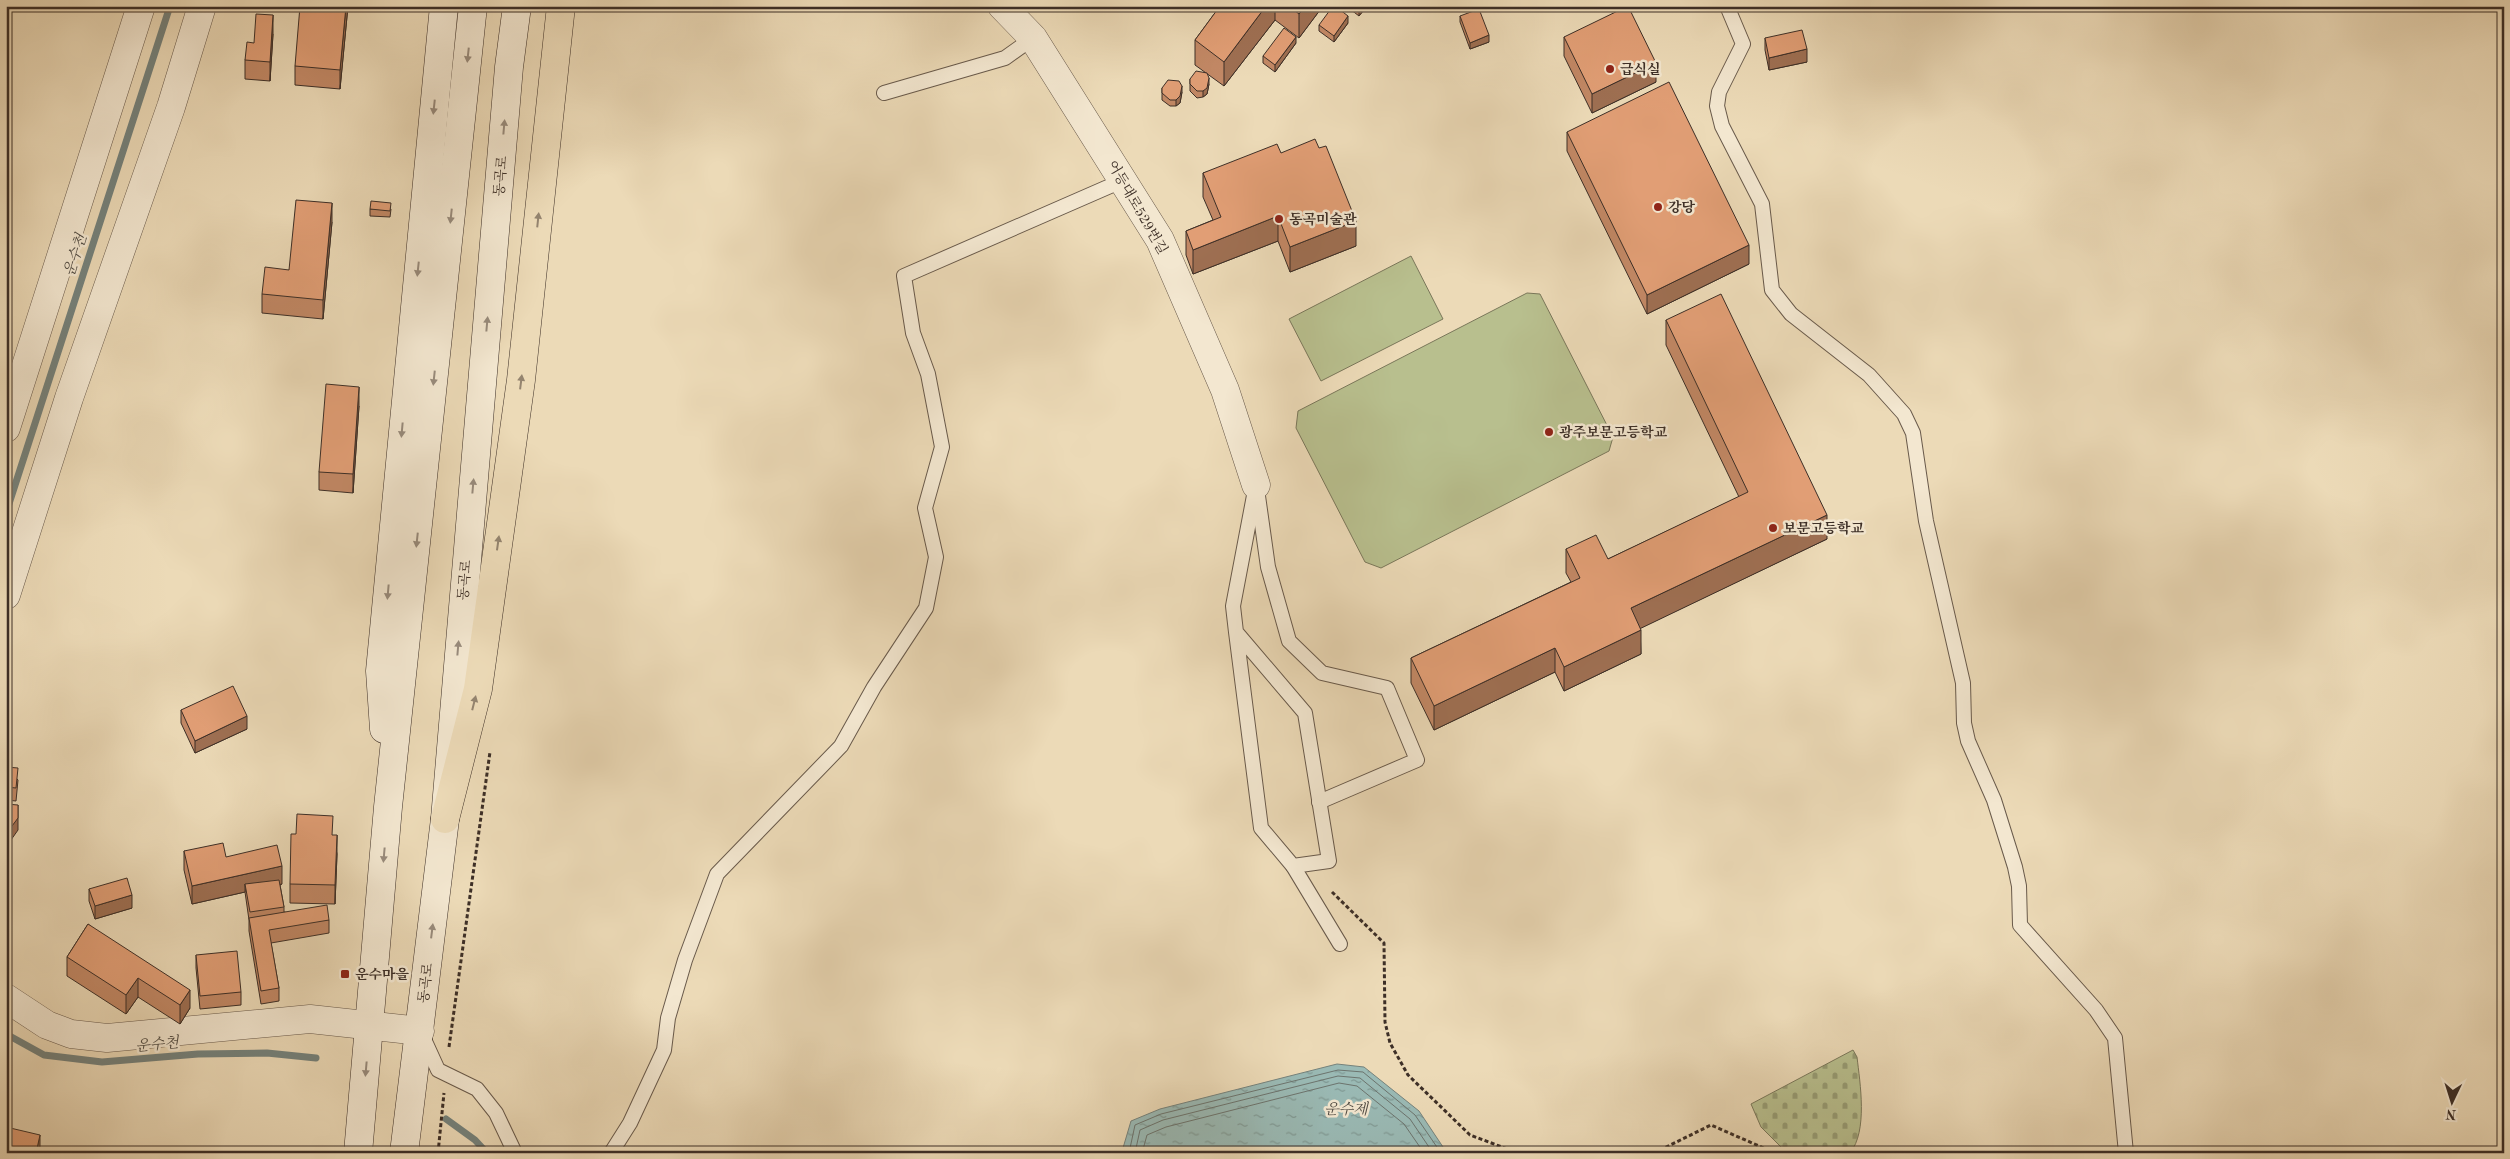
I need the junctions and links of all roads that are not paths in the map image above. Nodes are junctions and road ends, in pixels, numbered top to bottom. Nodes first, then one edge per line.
1 (141, 6) edge
2 (202, 6) edge
3 (444, 6) edge
4 (473, 6) edge
5 (517, 6) edge
6 (561, 6) edge
7 (1002, 6) edge
8 (1727, 6) edge
9 (1033, 38) junction
10 (884, 93) dead end
11 (1124, 180) junction
12 (6, 428) edge
13 (1256, 485) junction
14 (6, 595) edge
15 (1236, 632) junction
16 (1319, 802) junction
17 (388, 806) junction
18 (445, 818) junction
19 (1293, 866) junction
20 (1340, 944) dead end
21 (6, 998) edge
22 (370, 1026) junction
23 (420, 1031) junction
24 (358, 1153) edge
25 (404, 1153) edge
26 (515, 1153) edge
27 (611, 1153) edge
28 (2126, 1153) edge

1 - 12 main road
2 - 14 main road
3 -> 17 main road
4 -> 17 main road
18 -> 5 main road, 동곡로
18 -> 6 main road
7 - 9 main road, 어등대로529번길
8 - 28 lane
9 - 10 lane
9 - 11 main road, 어등대로529번길
11 - 13 main road, 어등대로529번길
11 - 27 lane
13 - 15 lane
13 - 16 lane
15 - 16 lane
15 - 19 lane
16 - 19 lane
17 -> 22 main road
23 -> 18 main road, 동곡로
19 - 20 lane
21 - 22 main road
22 - 23 main road
22 -> 24 main road
23 - 25 main road, 동곡로
23 - 26 lane

